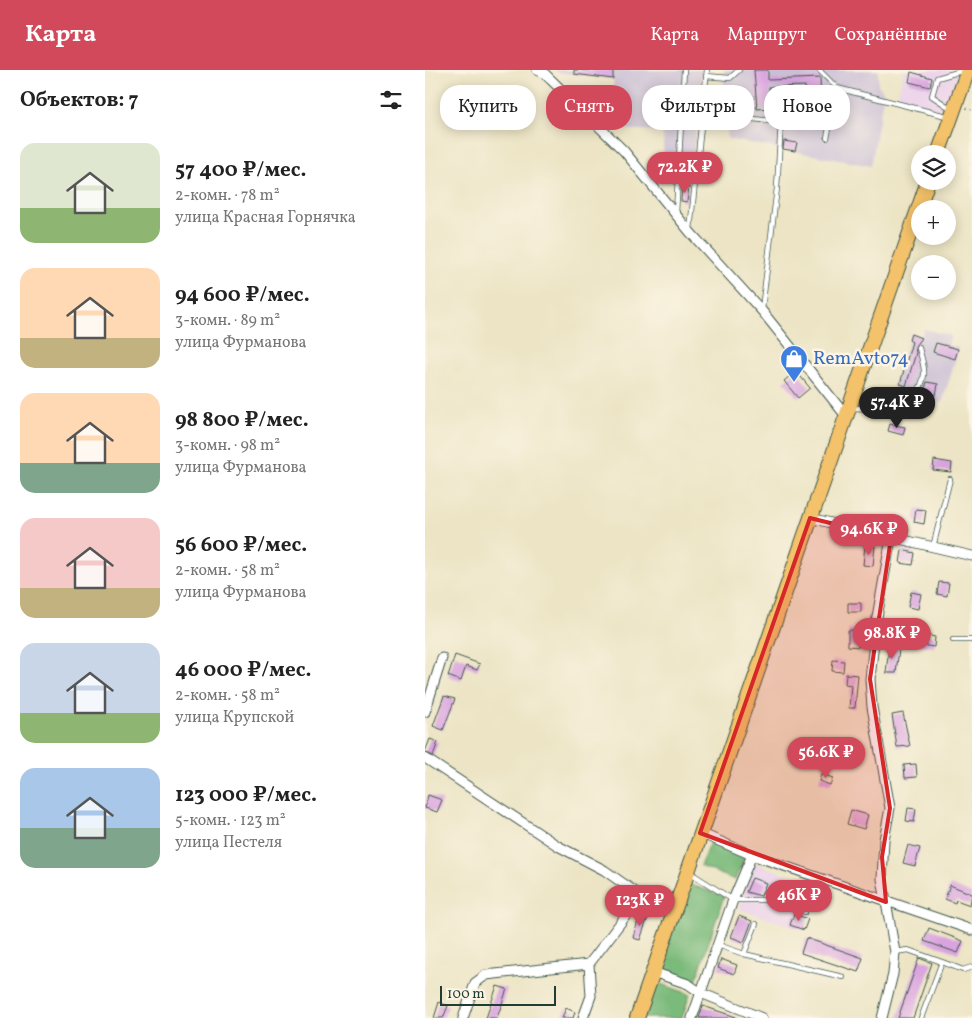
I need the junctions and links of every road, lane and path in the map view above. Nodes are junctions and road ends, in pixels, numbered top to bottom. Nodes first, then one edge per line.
1 (537, 70) edge
2 (684, 70) edge
3 (707, 70) edge
4 (739, 70) edge
5 (819, 70) edge
6 (967, 70) edge
7 (706, 76) junction
8 (834, 85) edge
9 (850, 91) edge
10 (952, 114) junction
11 (754, 119) edge
12 (829, 130) edge
13 (827, 138) dead end
14 (941, 145) edge
15 (925, 190) edge
16 (676, 215) junction
17 (690, 232) junction
18 (762, 310) junction
19 (919, 348) dead end
20 (847, 412) junction
21 (950, 479) dead end
22 (810, 518) junction
23 (891, 538) junction
24 (933, 547) junction
25 (972, 556) edge
26 (953, 640) dead end
27 (972, 640) edge
28 (442, 658) dead end
29 (425, 712) edge
30 (425, 758) edge
31 (700, 833) junction
32 (752, 855) junction
33 (687, 870) junction
34 (641, 896) junction
35 (733, 900) junction
36 (887, 902) junction
37 (805, 912) dead end
38 (673, 913) junction
39 (756, 924) dead end
40 (972, 930) edge
41 (717, 944) junction
42 (895, 952) junction
43 (744, 954) junction
44 (942, 962) junction
45 (589, 964) junction
46 (972, 967) edge
47 (653, 972) junction
48 (843, 977) dead end
49 (701, 994) junction
50 (463, 1018) edge
51 (583, 1018) edge
52 (637, 1018) edge
53 (692, 1018) edge
54 (762, 1018) edge
55 (882, 1018) edge
56 (921, 1018) edge

1 - 16 street
2 - 16 lane
3 - 7 lane
4 - 7 lane
5 - 8 lane
6 - 10 main road
6 - 10 lane
7 - 17 lane
9 - 10 lane
10 - 14 main road
11 - 18 lane
12 - 13 lane
15 - 20 main road
16 - 17 street
17 - 18 street
18 - 20 street
19 - 20 lane
20 - 22 main road
21 - 24 lane
22 - 23 street
22 - 31 main road
23 - 24 street
23 - 36 street
24 - 25 street
26 - 27 lane
28 - 29 street
30 - 34 street
31 - 32 street
31 - 33 main road
32 - 35 street
32 - 36 street
33 - 35 lane
33 - 38 main road
34 - 38 street
34 - 45 street
35 - 37 lane
35 - 41 street
36 - 40 street
36 - 42 street
38 - 47 main road
39 - 43 lane
41 - 43 lane
41 - 49 street
42 - 44 lane
42 - 55 street
43 - 48 lane
44 - 46 lane
44 - 56 lane
45 - 50 street
45 - 51 street
47 - 49 street
47 - 52 main road
49 - 53 street
49 - 54 street

